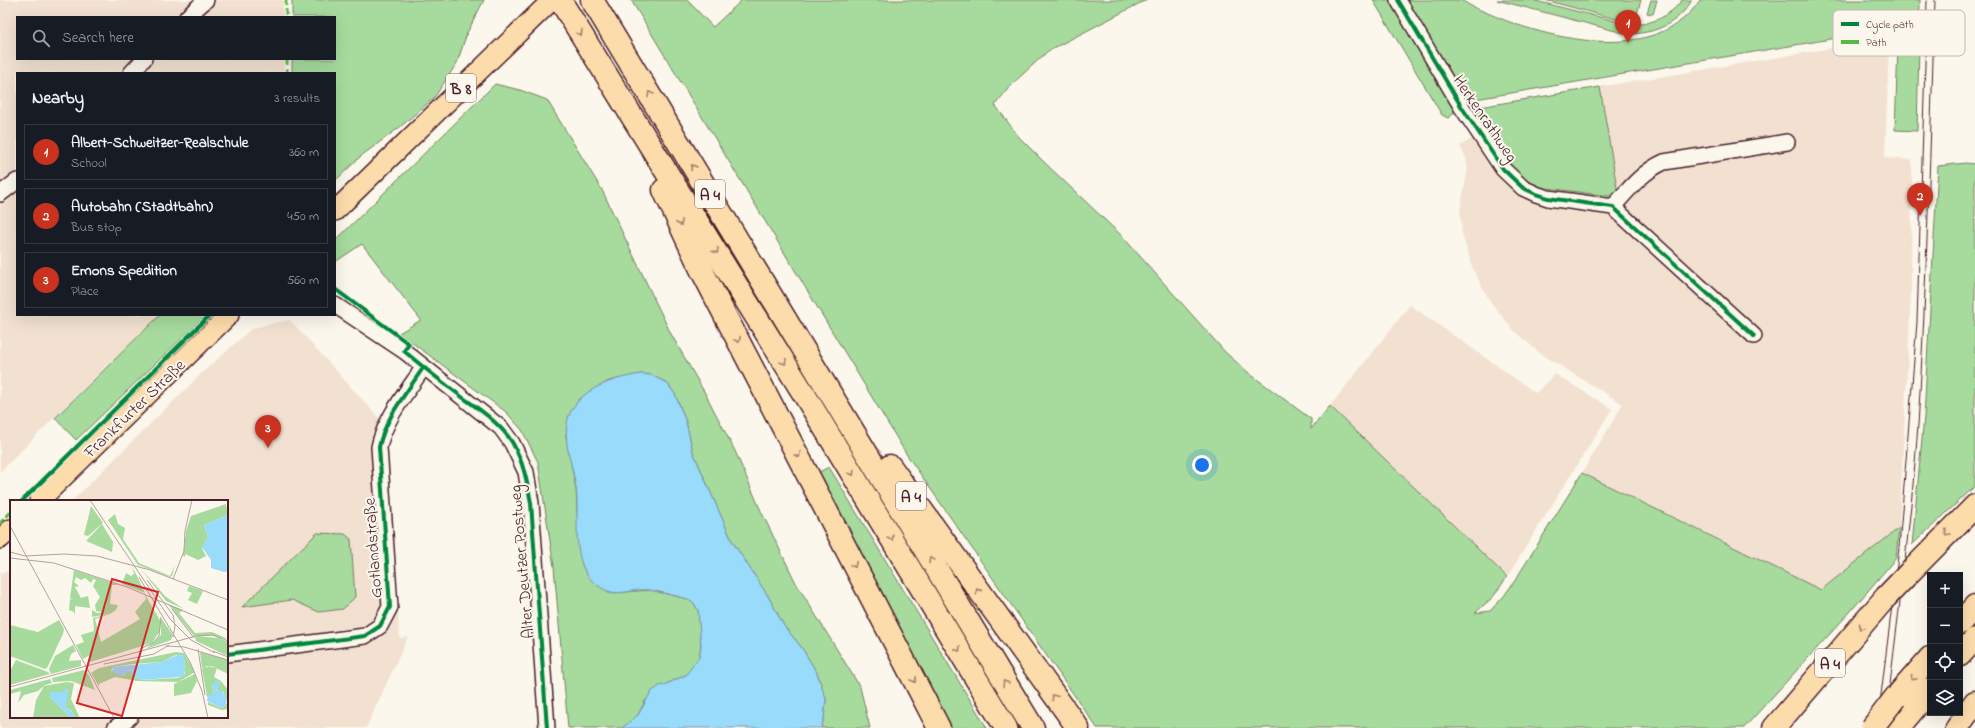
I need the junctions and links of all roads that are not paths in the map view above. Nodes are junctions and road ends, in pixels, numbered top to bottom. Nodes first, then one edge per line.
1 (206, 0) edge
2 (552, 0) edge
3 (560, 0) edge
4 (592, 0) edge
5 (1398, 0) edge
6 (188, 16) edge
7 (143, 60) edge
8 (132, 72) edge
9 (621, 100) junction
10 (1787, 142) dead end
11 (16, 182) edge
12 (0, 194) edge
13 (1613, 207) junction
14 (336, 210) edge
15 (749, 260) junction
16 (336, 306) edge
17 (229, 316) edge
18 (1754, 336) dead end
19 (423, 368) junction
20 (40, 500) edge
21 (1975, 506) edge
22 (10, 530) edge
23 (0, 540) edge
24 (1975, 606) edge
25 (1963, 620) edge
26 (1975, 639) edge
27 (1963, 652) edge
28 (228, 654) edge
29 (1927, 662) edge
30 (1927, 694) edge
31 (1975, 702) edge
32 (129, 718) edge
33 (115, 728) edge
34 (547, 728) edge
35 (939, 728) edge
36 (1006, 728) edge
37 (1033, 728) edge
38 (1078, 728) edge
39 (1774, 728) edge
40 (1872, 728) edge
41 (1898, 728) edge
42 (1956, 728) edge

1 - 6 street
2 - 14 main road, B 8
3 -> 9 highway, A 4
15 -> 4 highway, A 4
5 - 13 street, Herkenrathweg
7 - 8 street
9 -> 35 highway, A 4
9 -> 36 highway
10 - 13 street
11 - 12 street
13 - 18 street
37 -> 15 highway
38 -> 15 highway, A 4
16 - 19 street, Alter Deutzer Postweg
17 - 20 main road, Frankfurter Straße
19 - 28 street, Gotlandstraße
19 - 34 street, Alter Deutzer Postweg
21 -> 39 highway, A 4, bridge
22 - 23 main road
24 - 25 highway
26 - 27 highway
29 -> 40 highway, bridge
30 - 41 highway
31 - 42 highway
32 - 33 street

